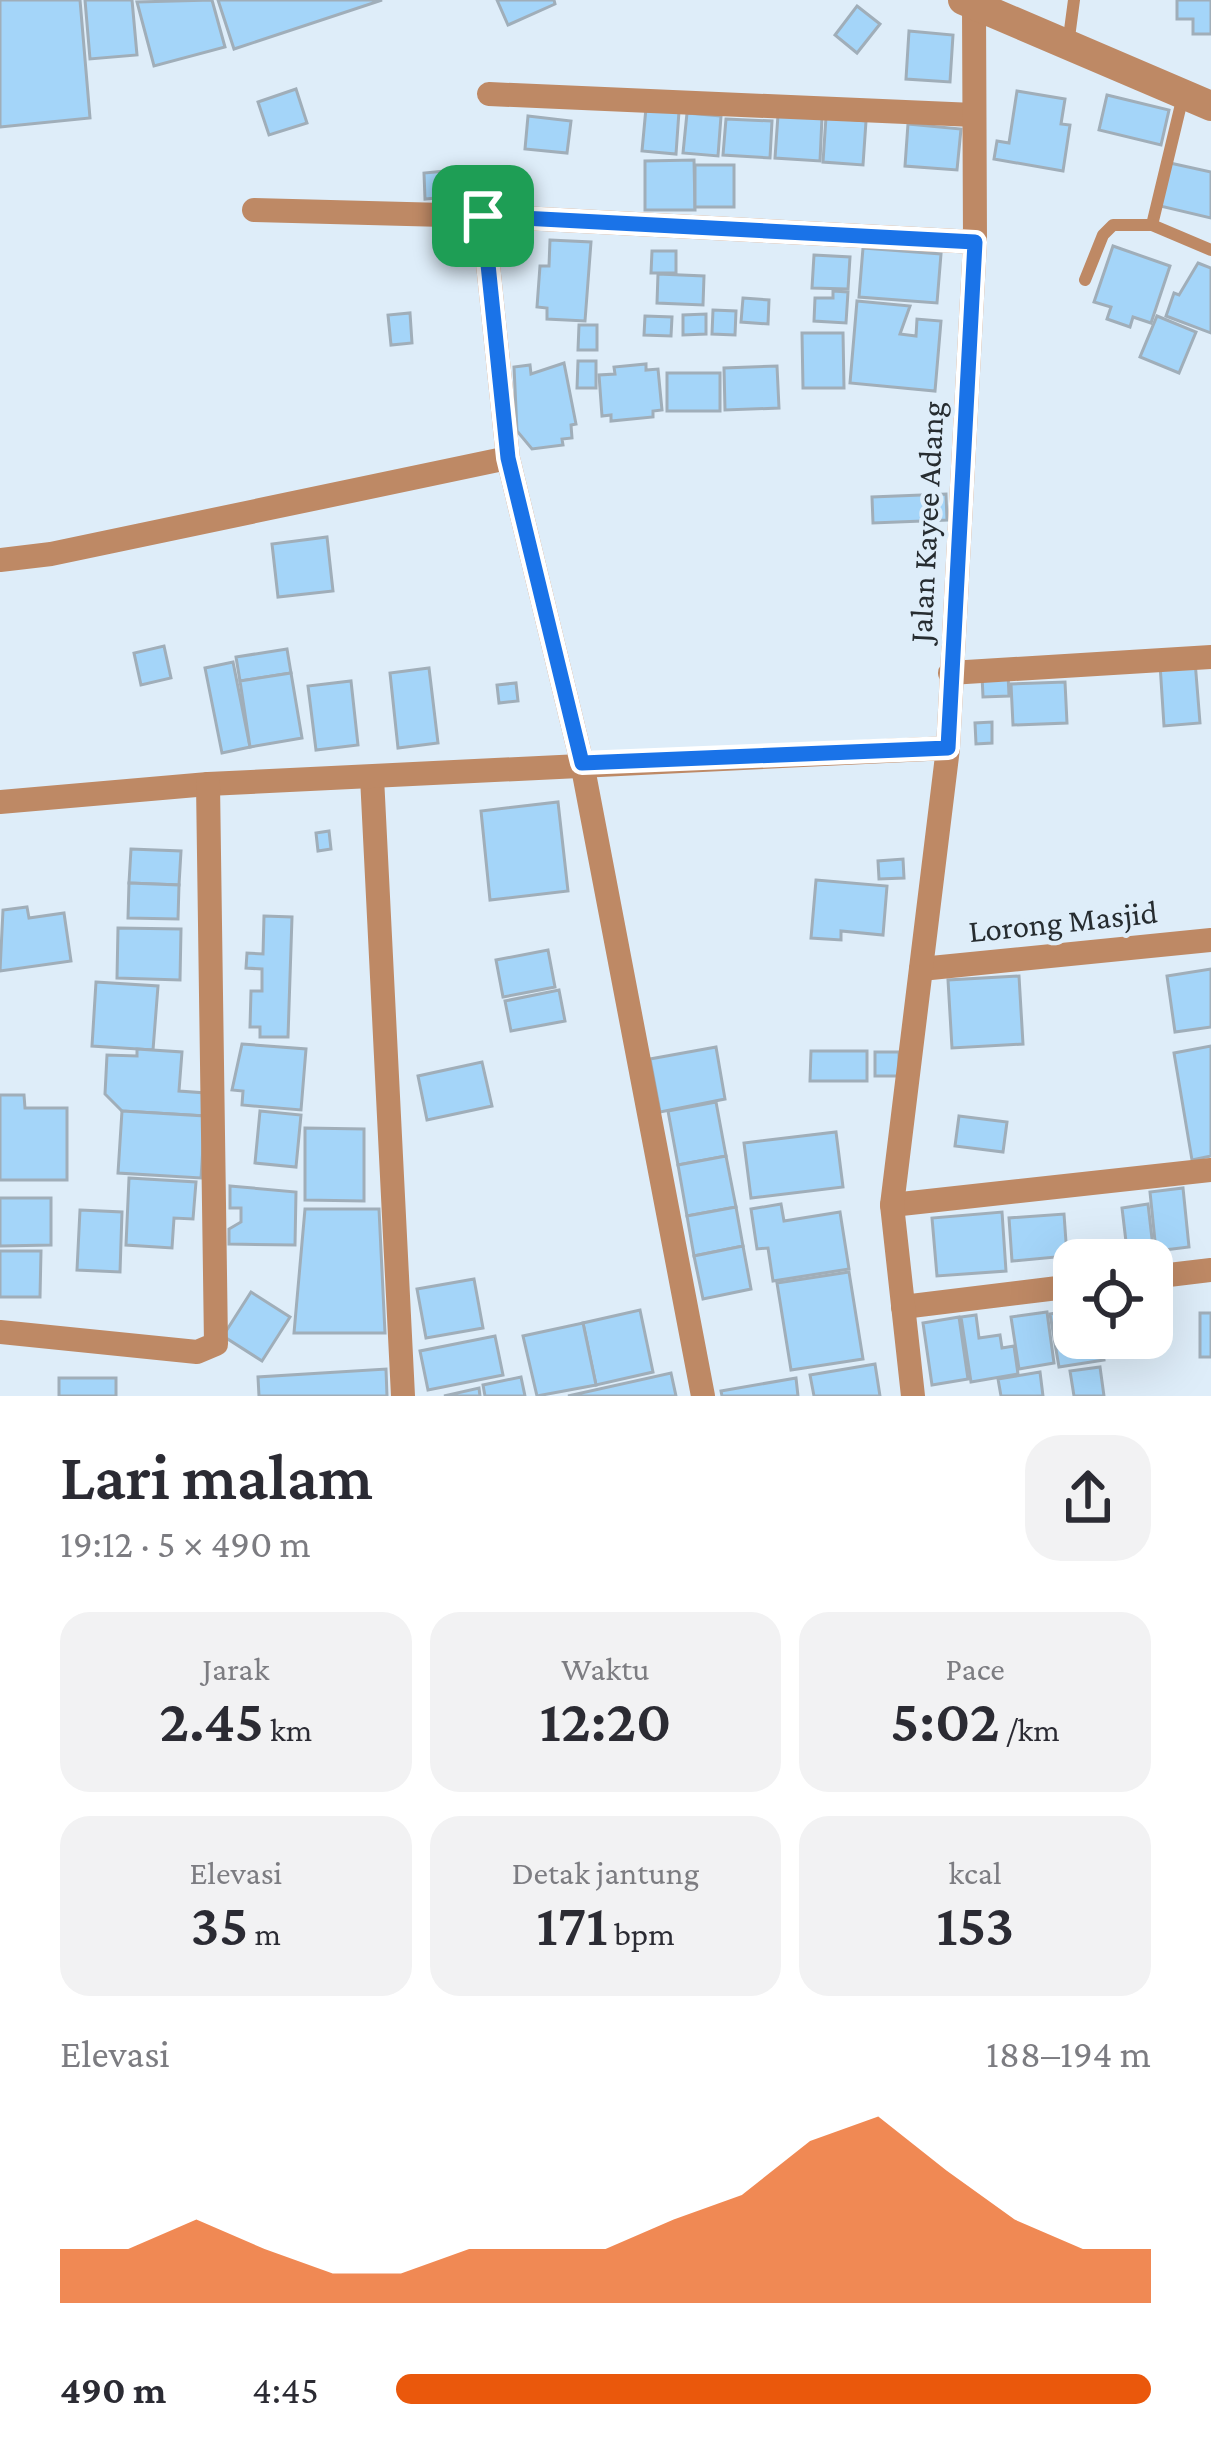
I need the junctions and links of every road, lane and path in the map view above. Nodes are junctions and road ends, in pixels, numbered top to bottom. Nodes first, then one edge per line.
1 (1074, 0) edge
2 (969, 3) edge
3 (1068, 46) junction
4 (489, 94) dead end
5 (1197, 100) edge
6 (974, 115) junction
7 (254, 210) dead end
8 (483, 216) junction
9 (1152, 225) junction
10 (975, 242) junction
11 (1211, 250) edge
12 (1085, 280) dead end
13 (508, 458) junction
14 (0, 560) edge
15 (1211, 657) edge
16 (950, 673) junction
17 (948, 748) junction
18 (582, 763) junction
19 (372, 777) junction
20 (208, 784) junction
21 (0, 802) edge
22 (1211, 940) edge
23 (921, 969) junction
24 (1211, 1171) edge
25 (892, 1205) junction
26 (1211, 1270) edge
27 (1173, 1275) edge
28 (1053, 1289) edge
29 (903, 1307) junction
30 (0, 1331) edge
31 (403, 1396) edge
32 (703, 1396) edge
33 (913, 1396) edge

1 - 3 lane
2 - 3 street
2 - 6 street, Jalan Kayee Adang
3 - 5 street
4 - 6 street
5 - 9 lane
6 - 10 street, Jalan Kayee Adang
7 - 8 street
8 - 10 street
8 - 13 street
9 - 11 lane
9 - 12 lane
10 - 16 street, Jalan Kayee Adang
13 - 14 street
13 - 18 street
15 - 16 street
16 - 17 street, Jalan Kayee Adang
17 - 18 street
17 - 23 street, Jalan Kayee Adang
18 - 19 street
18 - 32 street
19 - 20 street
19 - 31 street
20 - 21 street
20 - 30 street
22 - 23 street, Lorong Masjid
23 - 25 street, Jalan Kayee Adang
24 - 25 street
25 - 29 street, Jalan Kayee Adang
26 - 27 street
28 - 29 street
29 - 33 street, Jalan Kayee Adang

